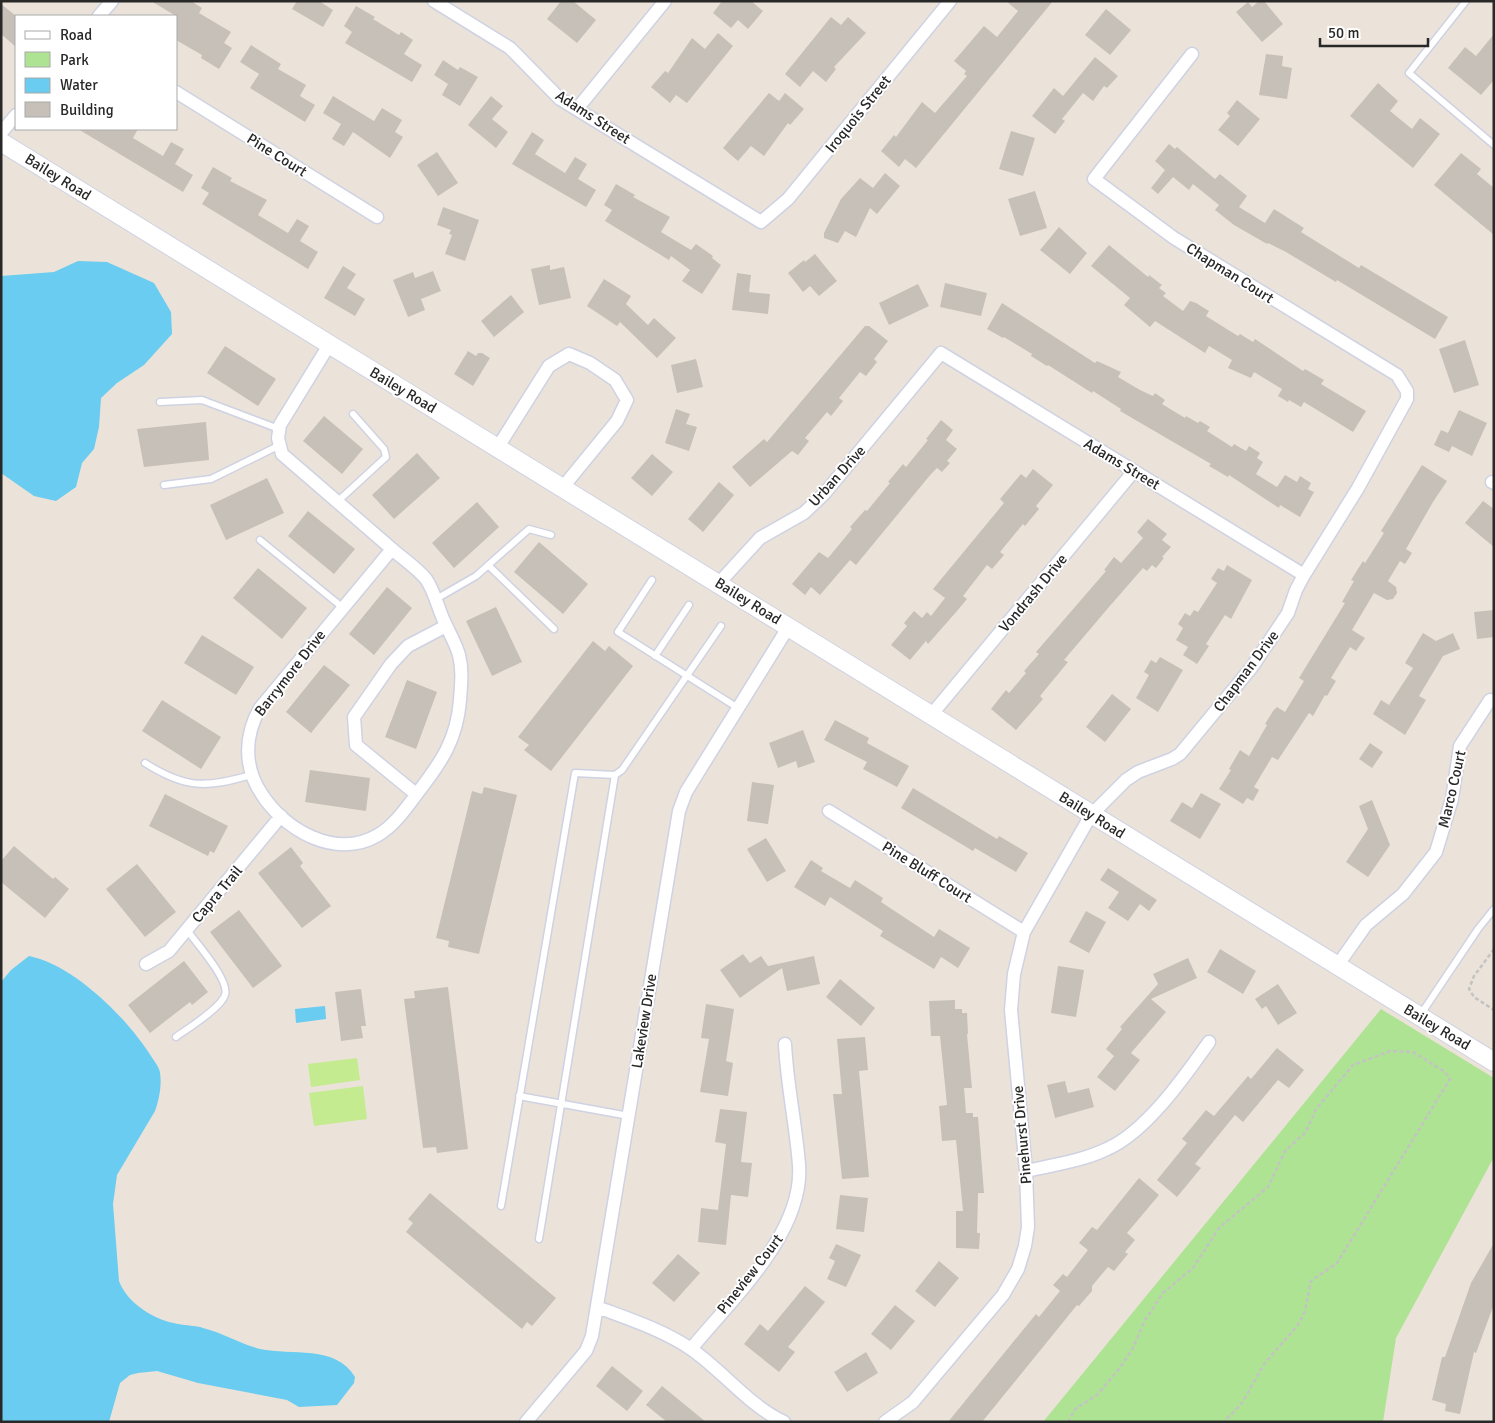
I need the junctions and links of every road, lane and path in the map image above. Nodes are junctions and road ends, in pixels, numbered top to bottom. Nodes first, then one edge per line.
1 (112, 1) edge
2 (434, 1) edge
3 (665, 1) edge
4 (950, 1) edge
5 (1466, 1) edge
6 (100, 15) edge
7 (1192, 54) dead end
8 (178, 93) edge
9 (577, 109) junction
10 (15, 116) edge
11 (1, 133) edge
12 (1, 142) edge
13 (1494, 145) edge
14 (377, 217) dead end
15 (761, 222) joint
16 (329, 345) junction
17 (941, 353) joint
18 (160, 402) dead end
19 (353, 414) dead end
20 (279, 429) junction
21 (280, 444) junction
22 (498, 447) junction
23 (1134, 471) junction
24 (164, 485) dead end
25 (563, 487) junction
26 (1358, 488) joint
27 (337, 502) junction
28 (551, 535) dead end
29 (260, 540) dead end
30 (392, 549) junction
31 (488, 565) junction
32 (1304, 574) junction
33 (652, 580) dead end
34 (719, 583) junction
35 (434, 599) junction
36 (689, 604) dead end
37 (342, 607) junction
38 (446, 626) junction
39 (721, 626) dead end
40 (788, 626) junction
41 (554, 629) dead end
42 (655, 656) junction
43 (687, 676) junction
44 (1490, 700) dead end
45 (738, 708) junction
46 (932, 714) junction
47 (146, 762) dead end
48 (251, 774) junction
49 (615, 774) junction
50 (416, 794) junction
51 (829, 811) dead end
52 (1091, 815) junction
53 (281, 816) junction
54 (1494, 909) edge
55 (186, 930) junction
56 (1024, 932) junction
57 (1494, 949) edge
58 (146, 964) dead end
59 (1337, 966) junction
60 (1494, 1010) edge
61 (1419, 1018) junction
62 (176, 1037) dead end
63 (1209, 1042) dead end
64 (786, 1044) dead end
65 (1494, 1062) edge
66 (520, 1096) junction
67 (562, 1103) junction
68 (629, 1116) junction
69 (1026, 1171) junction
70 (500, 1206) dead end
71 (539, 1239) dead end
72 (597, 1307) junction
73 (690, 1349) junction
74 (526, 1422) edge
75 (784, 1422) edge
76 (885, 1422) edge
77 (1068, 1422) edge
78 (1224, 1422) edge

1 - 6 street
2 - 9 street, Adams Street
3 - 9 street
4 - 15 street, Iroquois Street
5 - 13 lane
7 - 26 street, Chapman Court
8 - 14 street, Pine Court
9 - 15 street, Adams Street
10 - 11 street
12 - 16 street, Bailey Road
16 - 20 street, Barrymore Drive
16 - 22 street, Bailey Road
17 - 23 street, Adams Street
17 - 34 street, Urban Drive
18 - 20 lane
19 - 27 lane
20 - 21 street, Barrymore Drive
21 - 24 lane
21 - 27 street, Barrymore Drive
22 - 25 street, Bailey Road
22 - 25 street
23 - 32 street, Adams Street
23 - 46 street, Vondrash Drive
25 - 34 street, Bailey Road
26 - 32 street, Chapman Drive
27 - 30 street, Barrymore Drive
28 - 31 lane
29 - 37 lane
30 - 35 street, Barrymore Drive
30 - 37 street, Barrymore Drive
31 - 35 lane
31 - 41 lane
32 - 52 street, Chapman Drive
33 - 42 lane
34 - 40 street, Bailey Road
35 - 38 street, Barrymore Drive
36 - 42 lane
37 - 48 street, Barrymore Drive
38 - 50 street, Barrymore Drive
38 - 50 street
39 - 43 lane
40 - 45 street, Lakeview Drive
40 - 46 street, Bailey Road
42 - 43 lane
43 - 45 lane
43 - 49 lane
44 - 59 street, Marco Court
45 - 68 street, Lakeview Drive
46 - 52 street, Bailey Road
47 - 48 lane
48 - 53 street, Barrymore Drive
49 - 66 lane
49 - 67 lane
50 - 53 street, Barrymore Drive
51 - 56 street, Pine Bluff Court
52 - 56 street, Pinehurst Drive
52 - 59 street, Bailey Road
53 - 55 street, Capra Trail
54 - 61 lane
55 - 58 street, Capra Trail
55 - 62 lane
56 - 69 street, Pinehurst Drive
57 - 60 path
59 - 61 street, Bailey Road
61 - 65 street, Bailey Road
63 - 69 street
64 - 73 street, Pineview Court
66 - 67 lane
66 - 70 lane
67 - 68 lane
67 - 71 lane
68 - 72 street, Lakeview Drive
69 - 76 street, Pinehurst Drive
72 - 73 street
72 - 74 street, Lakeview Drive
73 - 75 street
77 - 78 path

